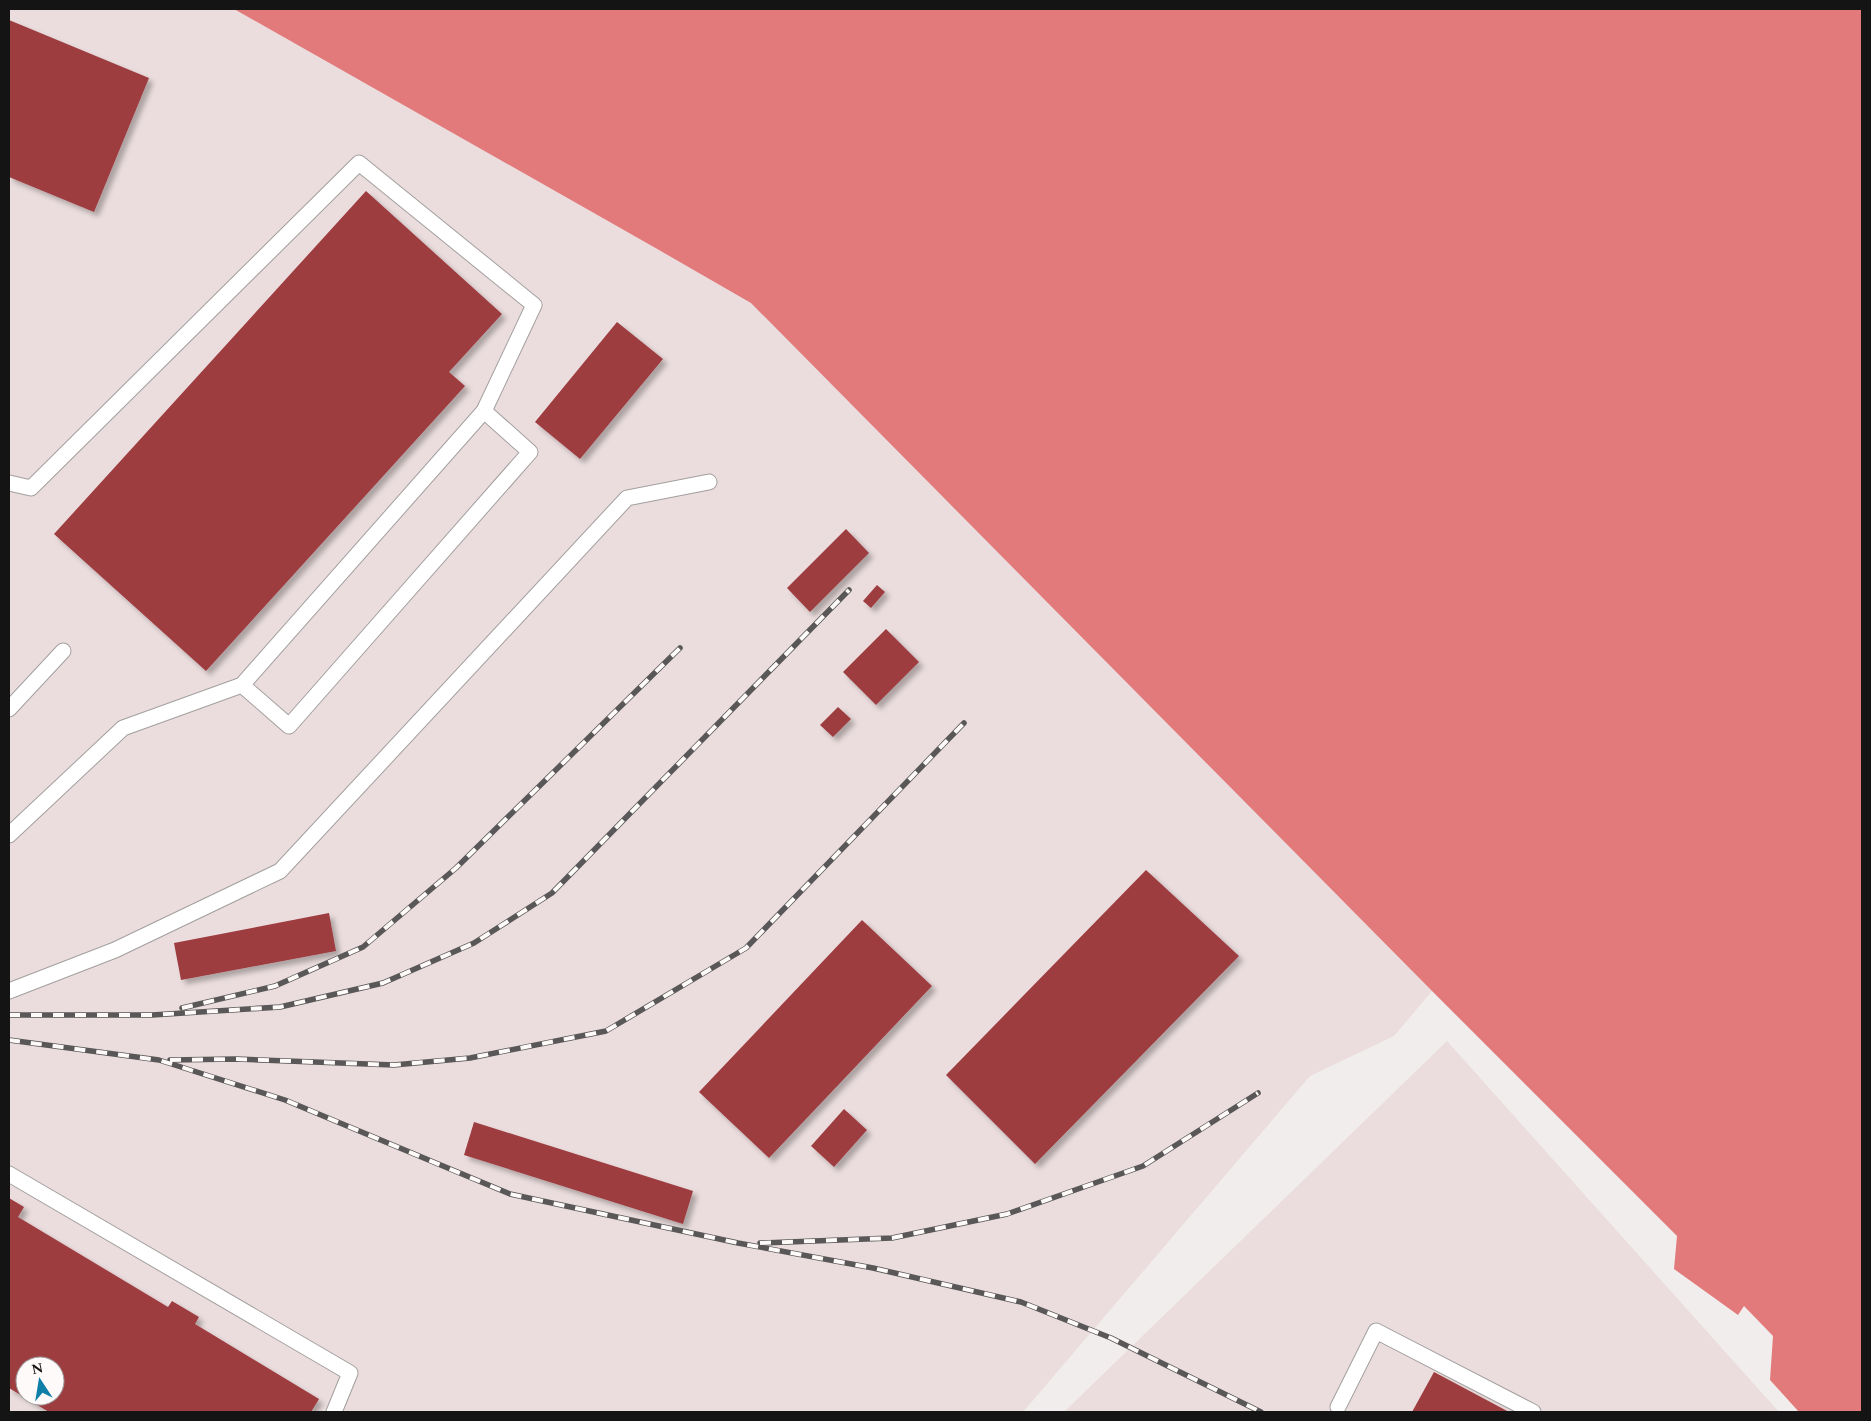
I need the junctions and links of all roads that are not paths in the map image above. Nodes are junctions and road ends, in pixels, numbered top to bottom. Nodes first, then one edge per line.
1 (484, 412) junction
2 (709, 482) dead end
3 (9, 483) edge
4 (63, 651) dead end
5 (242, 685) junction
6 (9, 709) edge
7 (9, 835) edge
8 (9, 991) edge
9 (9, 1174) edge
10 (1338, 1407) dead end
11 (334, 1412) edge
12 (1533, 1412) edge

1 - 3 lane
1 - 5 lane
1 - 5 lane
2 - 8 lane
4 - 6 lane
5 - 7 lane
9 - 11 lane
10 - 12 lane

